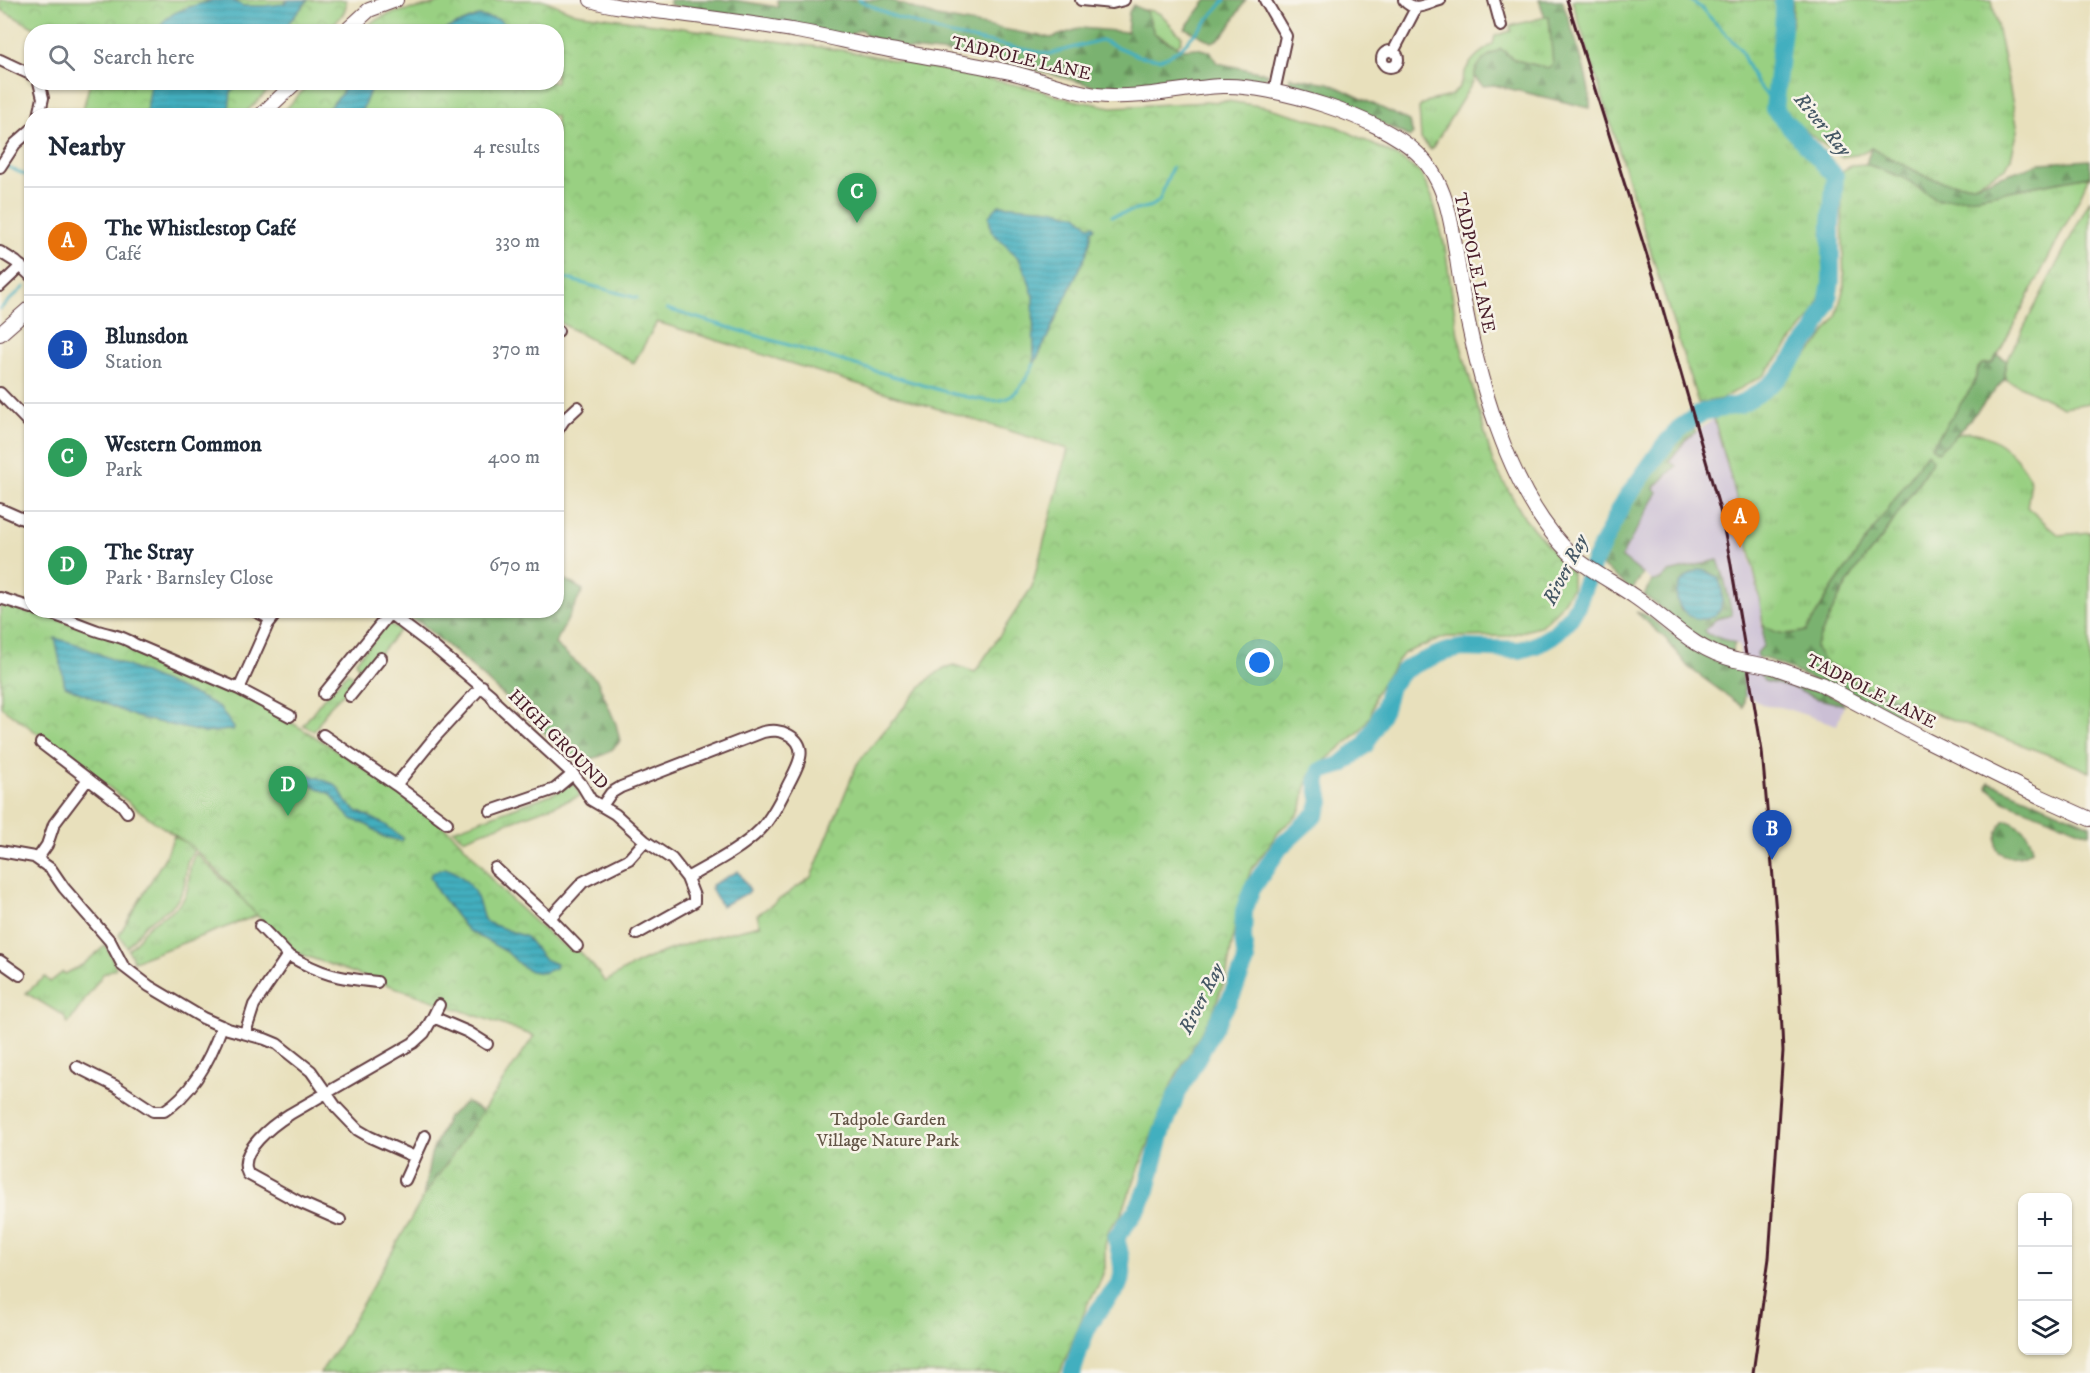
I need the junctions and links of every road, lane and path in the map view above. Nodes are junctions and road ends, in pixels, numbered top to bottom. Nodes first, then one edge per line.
1 (396, 0) edge
2 (591, 0) edge
3 (1081, 0) edge
4 (1124, 0) edge
5 (1265, 0) edge
6 (1404, 0) edge
7 (1440, 0) edge
8 (1494, 0) edge
9 (365, 5) edge
10 (1416, 8) junction
11 (351, 24) edge
12 (1501, 26) dead end
13 (1393, 52) dead end
14 (0, 60) edge
15 (24, 71) edge
16 (41, 90) edge
17 (288, 90) edge
18 (1275, 92) junction
19 (41, 108) edge
20 (268, 108) edge
21 (24, 136) edge
22 (3, 162) edge
23 (0, 252) edge
24 (21, 266) junction
25 (24, 269) edge
26 (0, 286) edge
27 (24, 313) edge
28 (0, 334) edge
29 (0, 393) edge
30 (578, 407) dead end
31 (24, 418) edge
32 (564, 420) edge
33 (0, 509) edge
34 (24, 520) edge
35 (0, 598) edge
36 (24, 606) edge
37 (61, 618) edge
38 (382, 618) edge
39 (395, 618) edge
40 (271, 619) edge
41 (381, 658) dead end
42 (348, 664) junction
43 (365, 678) junction
44 (482, 686) junction
45 (240, 689) junction
46 (324, 694) dead end
47 (350, 696) dead end
48 (290, 716) dead end
49 (322, 735) dead end
50 (41, 743) dead end
51 (573, 774) junction
52 (88, 779) junction
53 (396, 785) junction
54 (602, 806) junction
55 (491, 811) dead end
56 (127, 812) dead end
57 (2090, 819) edge
58 (447, 823) dead end
59 (645, 842) junction
60 (0, 851) edge
61 (38, 858) junction
62 (495, 868) dead end
63 (687, 878) junction
64 (550, 918) junction
65 (260, 926) dead end
66 (637, 934) dead end
67 (577, 946) dead end
68 (288, 955) junction
69 (0, 961) edge
70 (20, 975) dead end
71 (377, 982) dead end
72 (439, 1005) dead end
73 (433, 1017) junction
74 (222, 1026) junction
75 (245, 1033) junction
76 (487, 1044) dead end
77 (77, 1067) dead end
78 (327, 1094) junction
79 (425, 1136) dead end
80 (415, 1157) junction
81 (405, 1180) dead end
82 (340, 1220) dead end

1 - 9 street
2 - 18 street, TADPOLE LANE
3 - 4 street
5 - 18 street
6 - 10 street
7 - 10 street
8 - 12 street
9 - 11 street
10 - 13 street
14 - 15 street
16 - 19 street
17 - 20 street
18 - 57 street, TADPOLE LANE, bridge
21 - 22 street
23 - 24 street
24 - 25 street
24 - 26 street
27 - 28 street
29 - 31 street
30 - 32 street
33 - 34 street
35 - 36 street
37 - 45 street
38 - 42 street, HIGH GROUND
39 - 44 street, HIGH GROUND
40 - 45 street
41 - 43 street
42 - 43 street
42 - 46 street, HIGH GROUND
43 - 47 street
44 - 51 street, HIGH GROUND
44 - 53 street
45 - 48 street
49 - 53 street
50 - 52 street
51 - 54 street, HIGH GROUND
51 - 55 street
52 - 56 street
52 - 61 street
53 - 58 street
54 - 59 street, HIGH GROUND
54 - 63 street
59 - 63 street, HIGH GROUND
59 - 64 street
60 - 61 street
61 - 74 street
62 - 64 street
63 - 66 street
64 - 67 street
65 - 68 street
68 - 71 street
68 - 75 street
69 - 70 street
72 - 73 street
73 - 76 street
73 - 78 street
74 - 75 street
74 - 77 street
75 - 78 street
78 - 80 street
78 - 82 street
79 - 80 street
80 - 81 street

